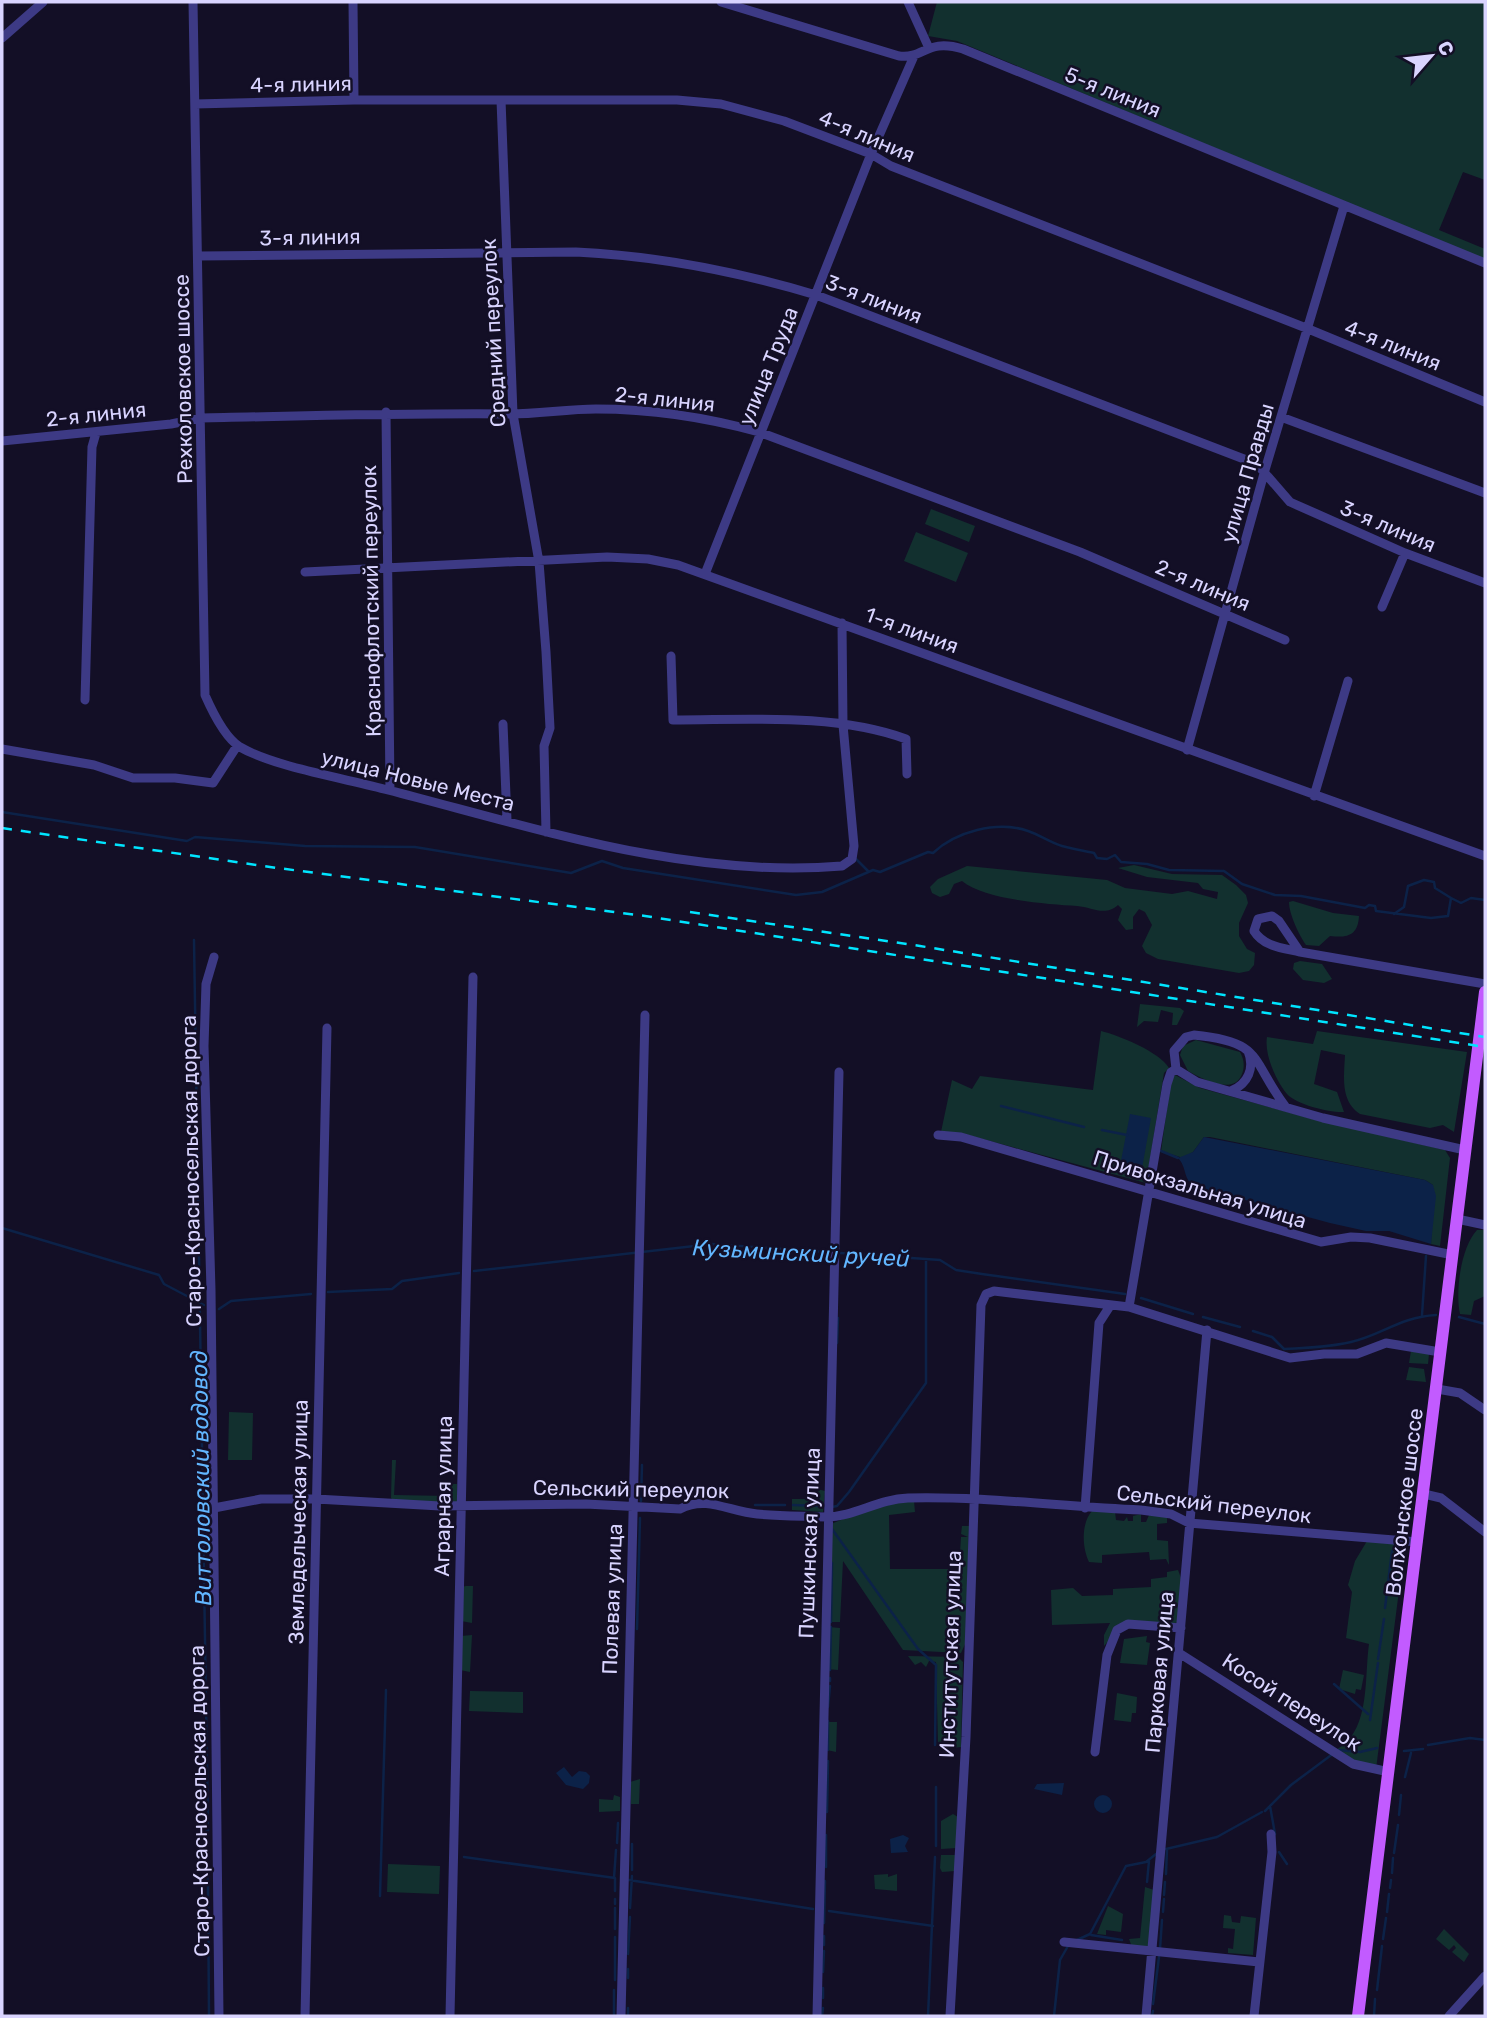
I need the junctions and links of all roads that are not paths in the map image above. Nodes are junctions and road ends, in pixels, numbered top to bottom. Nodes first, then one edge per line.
1 (43, 2) edge
2 (193, 2) edge
3 (353, 2) edge
4 (721, 2) edge
5 (908, 2) edge
6 (2, 38) edge
7 (928, 46) junction
8 (914, 56) junction
9 (354, 100) junction
10 (501, 100) junction
11 (195, 104) junction
12 (871, 155) junction
13 (1344, 206) junction
14 (505, 253) junction
15 (198, 256) junction
16 (1485, 263) edge
17 (816, 295) junction
18 (1306, 328) junction
19 (1485, 402) edge
20 (386, 412) junction
21 (513, 414) junction
22 (1281, 417) junction
23 (201, 418) junction
24 (759, 432) junction
25 (96, 433) junction
26 (2, 442) edge
27 (1265, 470) junction
28 (1485, 493) edge
29 (1405, 553) junction
30 (539, 562) junction
31 (389, 566) junction
32 (305, 572) dead end
33 (705, 574) junction
34 (1485, 583) edge
35 (1382, 607) dead end
36 (1226, 613) junction
37 (842, 623) junction
38 (1285, 640) dead end
39 (671, 656) dead end
40 (1348, 681) dead end
41 (85, 700) dead end
42 (503, 724) dead end
43 (843, 726) junction
44 (237, 746) junction
45 (2, 749) edge
46 (1186, 750) junction
47 (907, 774) dead end
48 (390, 790) junction
49 (1314, 796) junction
50 (507, 820) junction
51 (546, 832) junction
52 (1485, 856) edge
53 (1300, 952) junction
54 (214, 957) dead end
55 (473, 977) dead end
56 (1485, 984) edge
57 (1485, 992) edge
58 (645, 1015) dead end
59 (327, 1028) dead end
60 (1247, 1048) junction
61 (1176, 1069) junction
62 (839, 1072) dead end
63 (1231, 1091) junction
64 (1285, 1106) junction
65 (939, 1135) dead end
66 (1465, 1150) junction
67 (1149, 1191) junction
68 (1457, 1219) junction
69 (1485, 1224) edge
70 (1453, 1255) junction
71 (1110, 1306) junction
72 (1129, 1307) junction
73 (1207, 1330) junction
74 (1440, 1352) junction
75 (1437, 1389) junction
76 (1485, 1410) edge
77 (1424, 1494) junction
78 (316, 1499) junction
79 (972, 1500) junction
80 (460, 1506) junction
81 (632, 1507) junction
82 (214, 1508) junction
83 (1085, 1508) junction
84 (827, 1517) junction
85 (1189, 1522) junction
86 (1485, 1532) edge
87 (1418, 1542) junction
88 (1181, 1628) junction
89 (1180, 1653) junction
90 (1095, 1752) dead end
91 (1389, 1772) junction
92 (1271, 1834) dead end
93 (1064, 1942) dead end
94 (1151, 1951) junction
95 (1259, 1962) junction
96 (1485, 1976) edge
97 (219, 2016) edge
98 (304, 2016) edge
99 (450, 2016) edge
100 (621, 2016) edge
101 (817, 2016) edge
102 (950, 2016) edge
103 (1146, 2016) edge
104 (1254, 2016) edge
105 (1358, 2016) edge
106 (1449, 2016) edge

1 - 6 street
2 - 11 street, Рехколовское шоссе
3 - 9 street
4 - 8 street
5 - 7 street
7 - 8 street
7 - 13 street, 5-я линия
8 - 12 street, улица Труда
9 - 10 street, 4-я линия
9 - 11 street, 4-я линия
10 - 12 street, 4-я линия
10 - 14 street, Средний переулок
11 - 15 street, Рехколовское шоссе
12 - 17 street, улица Труда
12 - 18 street, 4-я линия
13 - 16 street, 5-я линия
13 - 18 street, улица Правды
14 - 15 street, 3-я линия
14 - 17 street, 3-я линия
14 - 21 street, Средний переулок
15 - 23 street, Рехколовское шоссе
17 - 24 street, улица Труда
17 - 27 street, 3-я линия
18 - 19 street, 4-я линия
18 - 22 street, улица Правды
20 - 21 street, 2-я линия
20 - 23 street, 2-я линия
20 - 31 street, Краснофлотский переулок
21 - 24 street, 2-я линия
21 - 30 street, Средний переулок
22 - 27 street, улица Правды
22 - 28 street
23 - 25 street, 2-я линия
23 - 44 street, Рехколовское шоссе
24 - 33 street, улица Труда
24 - 36 street, 2-я линия
25 - 26 street, 2-я линия
25 - 41 street
27 - 29 street, 3-я линия
27 - 36 street, улица Правды
29 - 34 street, 3-я линия
29 - 35 street
30 - 31 street, 1-я линия
30 - 33 street, 1-я линия
30 - 51 street, Средний переулок
31 - 32 street, 1-я линия
31 - 48 street, Краснофлотский переулок
33 - 37 street, 1-я линия
36 - 38 street, 2-я линия
36 - 46 street, улица Правды
37 - 43 street
37 - 46 street, 1-я линия
39 - 43 street
40 - 49 street
42 - 50 street
43 - 47 street
43 - 51 street, улица Новые Места
44 - 45 street
44 - 48 street, улица Новые Места
46 - 49 street, 1-я линия
48 - 50 street, улица Новые Места
49 - 52 street, 1-я линия
50 - 51 street, улица Новые Места
53 - 53 street
53 - 56 street
54 - 82 street, Старо-Красносельская дорога
55 - 80 street, Аграрная улица
57 - 66 main road, Волхонское шоссе
58 - 81 street, Полевая улица
59 - 78 street, Земледельческая улица
60 - 61 street
60 - 63 street
60 - 64 street
61 - 63 street
61 - 67 street
62 - 84 street, Пушкинская улица
63 - 64 street
64 - 66 street
65 - 67 street, Привокзальная улица
66 - 68 main road, Волхонское шоссе
67 - 70 street, Привокзальная улица
67 - 72 street
68 - 69 street
68 - 70 main road, Волхонское шоссе
70 - 74 main road, Волхонское шоссе
71 - 72 street
71 - 79 street, Институтская улица
71 - 83 street
72 - 73 street
73 - 74 street
73 - 85 street, Парковая улица
74 - 75 main road, Волхонское шоссе
75 - 76 street
75 - 77 main road, Волхонское шоссе
77 - 86 street
77 - 87 main road, Волхонское шоссе
78 - 80 street, Сельский переулок
78 - 82 street, Сельский переулок
78 - 98 street, Земледельческая улица
79 - 83 street, Сельский переулок
79 - 84 street, Сельский переулок
79 - 102 street, Институтская улица
80 - 81 street, Сельский переулок
80 - 99 street, Аграрная улица
81 - 84 street, Сельский переулок
81 - 100 street, Полевая улица
82 - 97 street, Старо-Красносельская дорога
83 - 85 street, Сельский переулок
84 - 101 street, Пушкинская улица
85 - 87 street, Сельский переулок
85 - 88 street, Парковая улица
87 - 91 main road, Волхонское шоссе
88 - 89 street, Парковая улица
88 - 90 street
89 - 91 street, Косой переулок
89 - 94 street, Парковая улица
91 - 105 main road, Волхонское шоссе
92 - 95 street
93 - 94 street
94 - 95 street
94 - 103 street, Парковая улица
95 - 104 street
96 - 106 street

